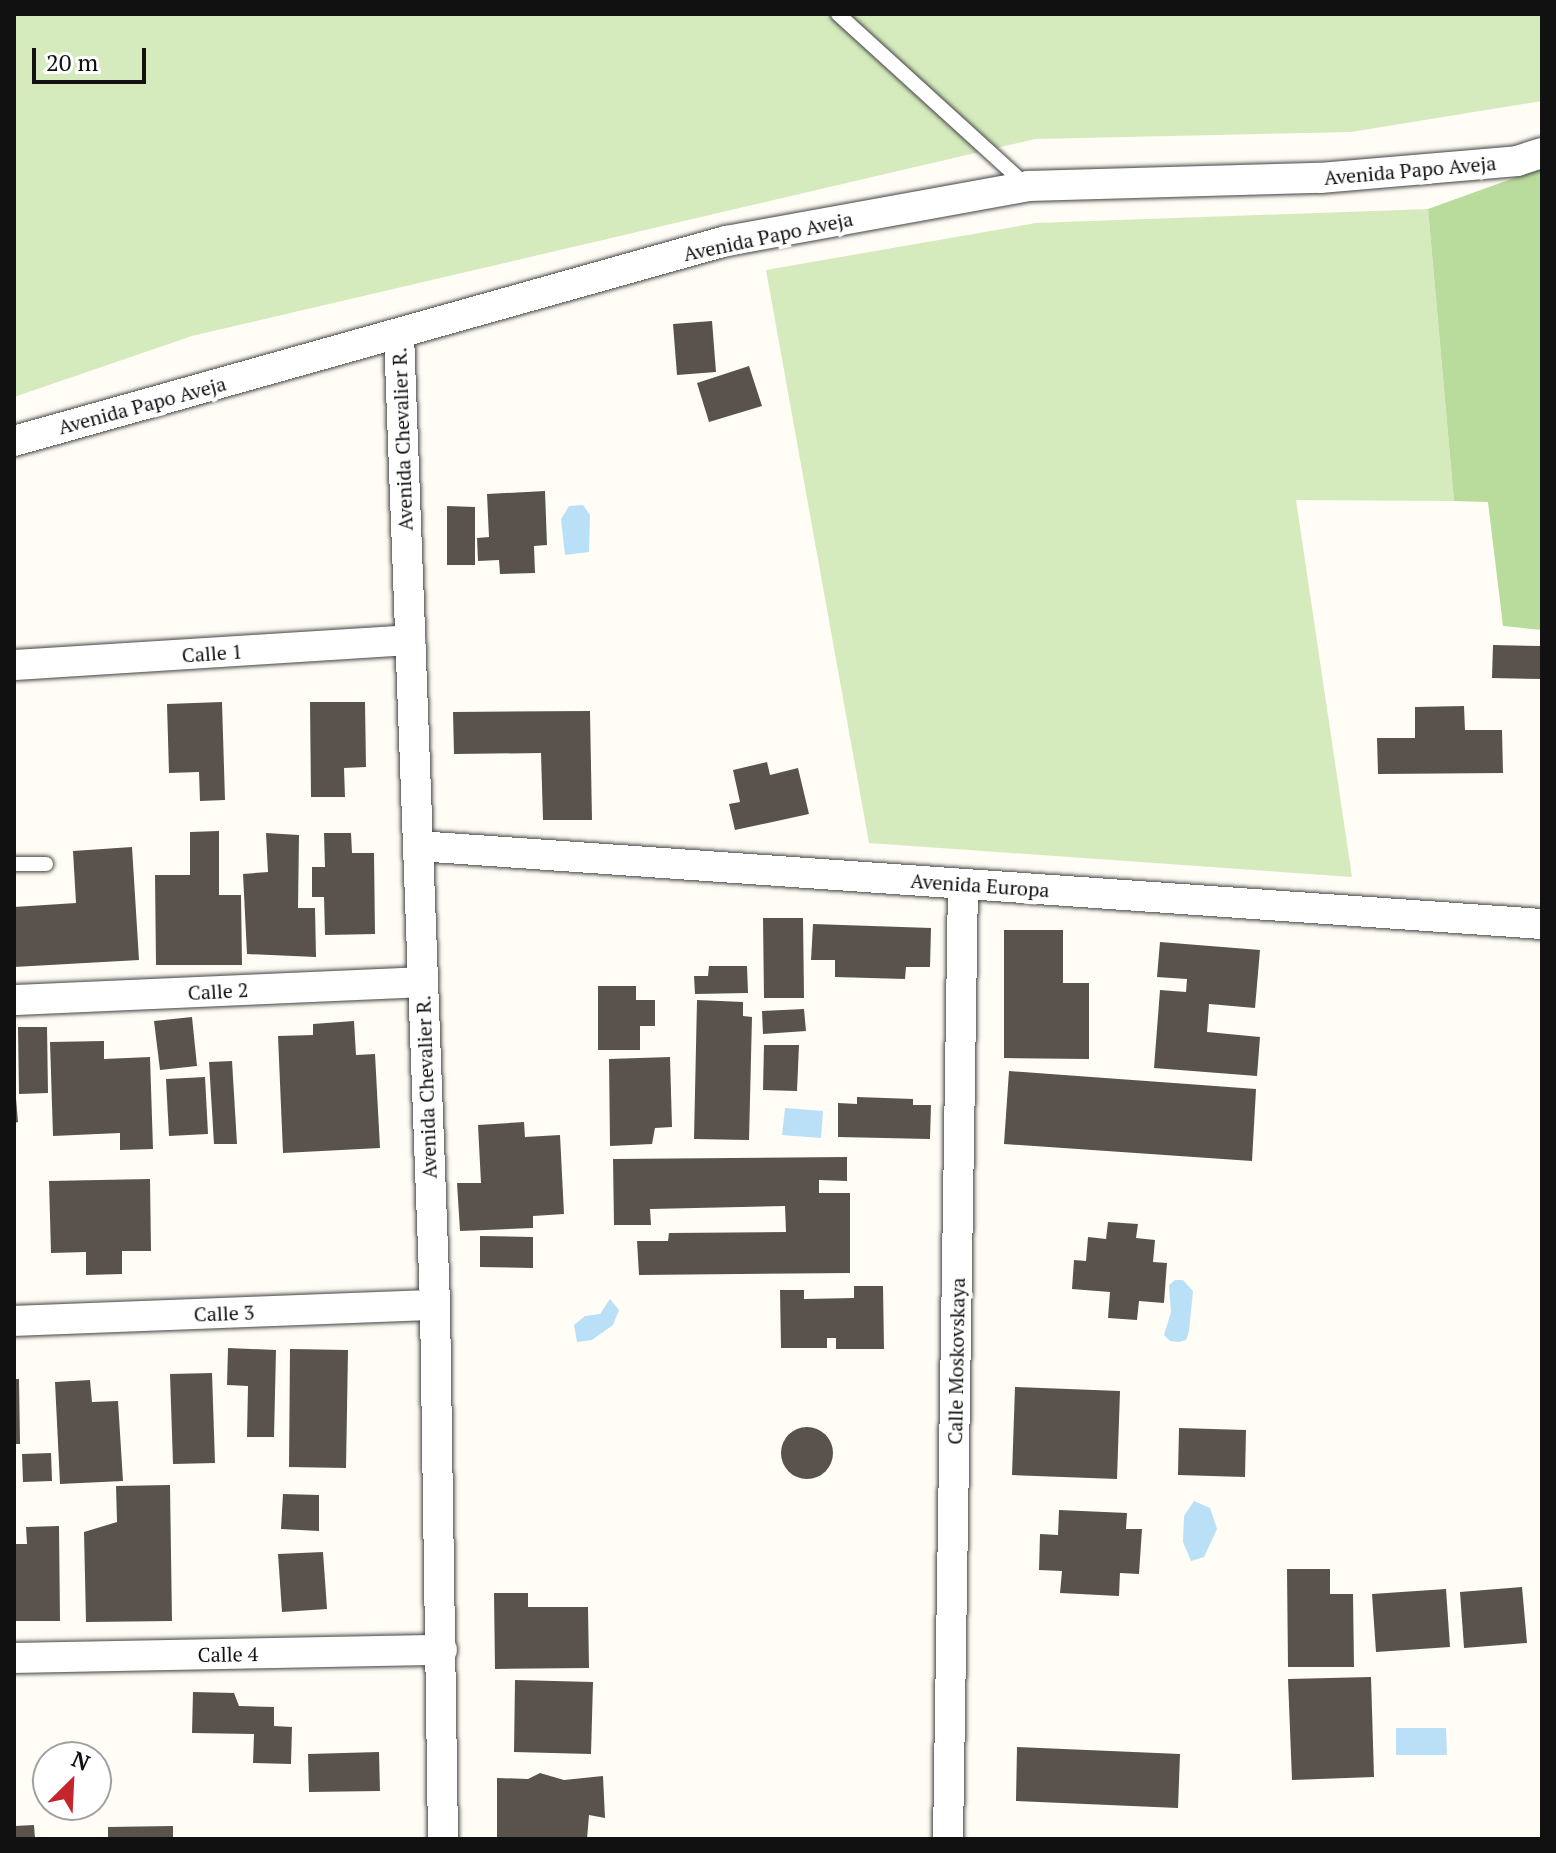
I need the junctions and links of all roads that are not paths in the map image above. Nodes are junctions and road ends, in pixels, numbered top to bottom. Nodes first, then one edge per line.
1 (838, 14) edge
2 (1542, 153) edge
3 (1028, 186) junction
4 (399, 335) junction
5 (14, 441) edge
6 (410, 640) junction
7 (14, 665) edge
8 (418, 846) junction
9 (14, 864) edge
10 (46, 864) dead end
11 (963, 884) junction
12 (1542, 924) edge
13 (422, 982) junction
14 (14, 1000) edge
15 (435, 1305) junction
16 (14, 1321) edge
17 (442, 1650) junction
18 (14, 1658) edge
19 (443, 1839) edge
20 (948, 1839) edge

1 - 3 lane
2 - 3 street, Avenida Papo Aveja
3 - 4 street, Avenida Papo Aveja
4 - 5 street, Avenida Papo Aveja
4 - 6 street, Avenida Chevalier R.
6 - 7 street, Calle 1
6 - 8 street, Avenida Chevalier R.
8 - 11 street, Avenida Europa
8 - 13 street, Avenida Chevalier R.
9 - 10 lane
11 - 12 street, Avenida Europa
11 - 20 street, Calle Moskovskaya
13 - 14 street, Calle 2
13 - 15 street, Avenida Chevalier R.
15 - 16 street, Calle 3
15 - 17 street, Avenida Chevalier R.
17 - 18 street, Calle 4
17 - 19 street, Avenida Chevalier R.

